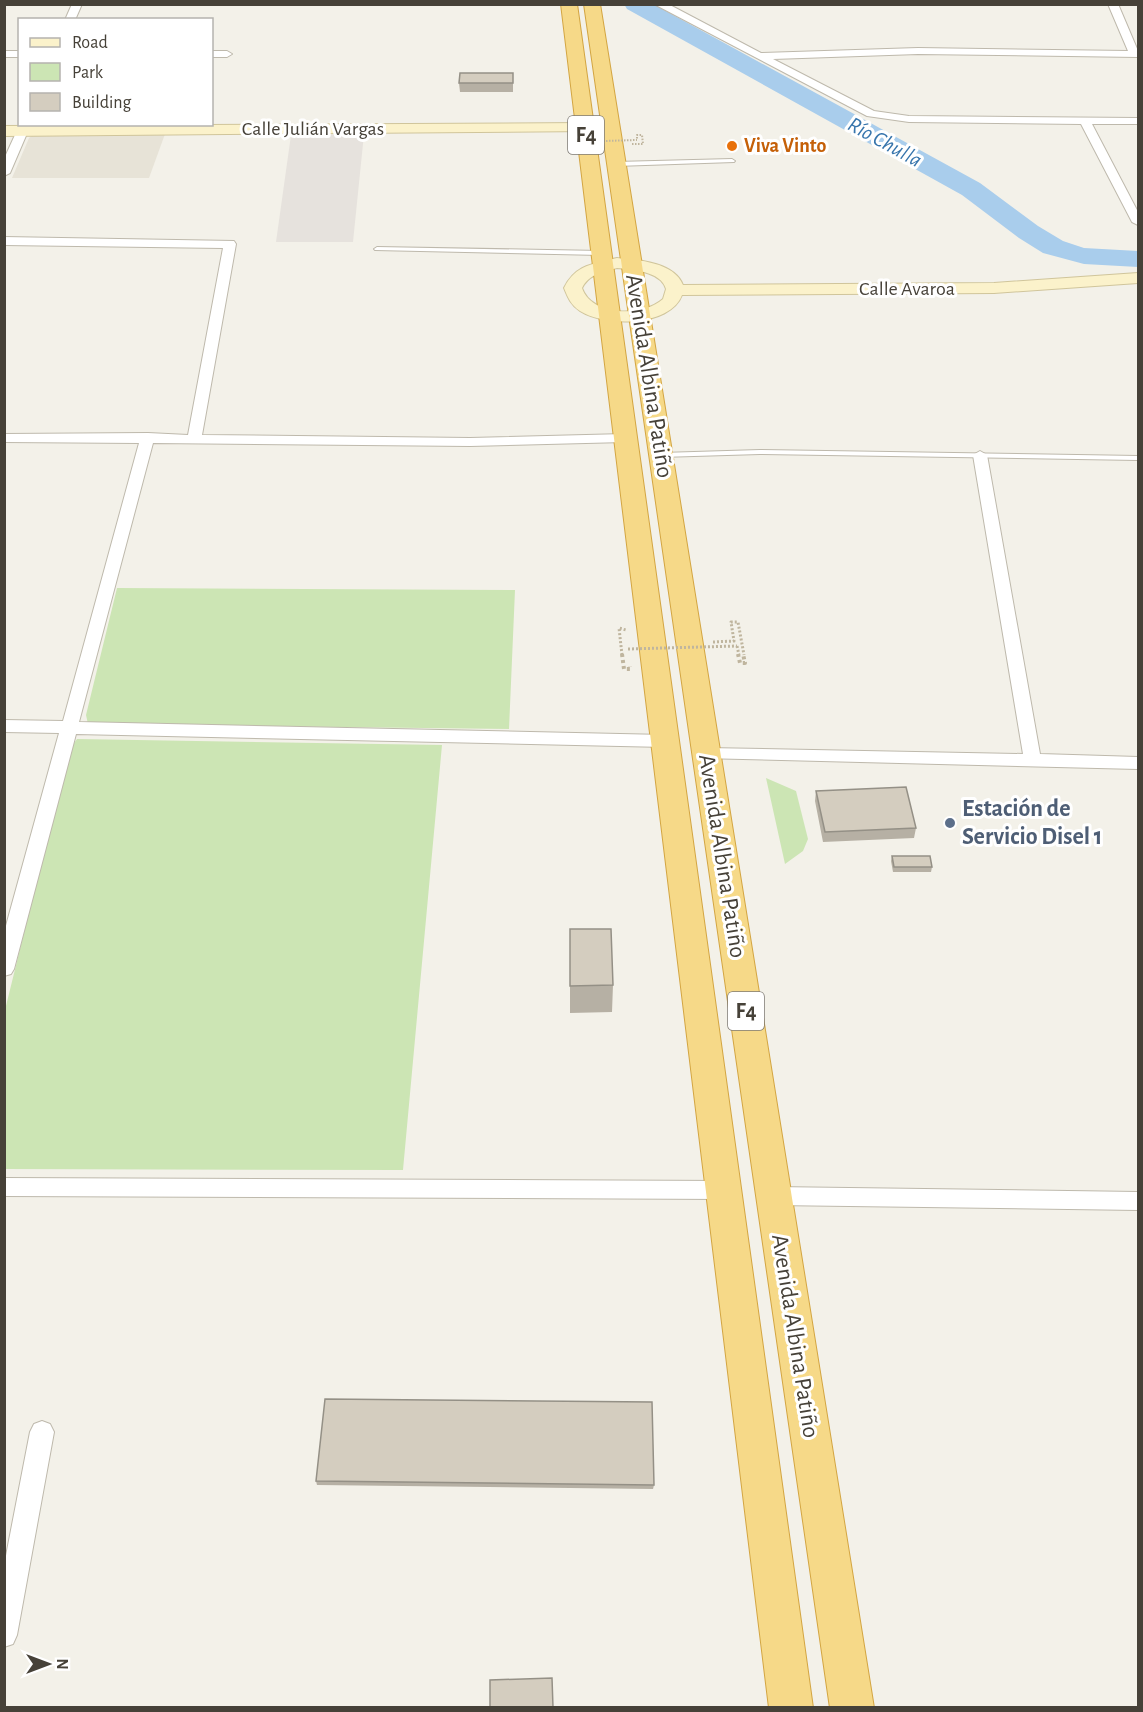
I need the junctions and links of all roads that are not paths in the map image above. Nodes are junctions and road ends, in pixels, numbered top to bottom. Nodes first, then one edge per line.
1 (77, 4) edge
2 (569, 4) edge
3 (592, 4) edge
4 (659, 4) edge
5 (1113, 4) edge
6 (71, 18) edge
7 (1136, 53) edge
8 (213, 54) edge
9 (227, 54) dead end
10 (758, 56) junction
11 (1085, 121) junction
12 (1138, 121) edge
13 (25, 127) edge
14 (585, 128) junction
15 (4, 130) edge
16 (732, 161) dead end
17 (616, 164) junction
18 (4, 173) edge
19 (1138, 222) edge
20 (4, 241) edge
21 (377, 249) dead end
22 (602, 259) junction
23 (632, 264) junction
24 (1138, 278) edge
25 (675, 290) junction
26 (624, 316) junction
27 (148, 437) junction
28 (4, 438) edge
29 (625, 438) junction
30 (194, 439) junction
31 (661, 454) junction
32 (980, 455) junction
33 (1138, 458) edge
34 (4, 726) edge
35 (70, 729) junction
36 (665, 741) junction
37 (706, 754) junction
38 (1032, 759) junction
39 (1138, 763) edge
40 (5, 964) edge
41 (4, 1187) edge
42 (724, 1190) junction
43 (774, 1196) junction
44 (1138, 1201) edge
45 (42, 1432) dead end
46 (4, 1635) edge
47 (791, 1707) edge
48 (852, 1707) edge

1 - 6 street
2 - 14 highway, Avenida Albina Patiño / F4
3 - 17 highway, Avenida Albina Patiño / F4
4 - 10 street
5 - 7 street
7 - 10 street
8 - 9 street
10 - 11 street
11 - 12 street
11 - 19 street
13 - 14 main road, Calle Julián Vargas
13 - 15 main road, Calle Julián Vargas
13 - 18 street
14 - 22 highway, Avenida Albina Patiño / F4
16 - 17 lane
17 - 23 highway, Avenida Albina Patiño / F4
20 - 30 street
21 - 22 lane
22 - 23 main road
22 - 26 highway, Avenida Albina Patiño / F4
22 - 26 main road
23 - 25 main road
23 - 26 highway, Avenida Albina Patiño / F4
24 - 25 main road, Calle Avaroa
25 - 26 main road
26 - 29 highway, Avenida Albina Patiño / F4
26 - 31 highway, Avenida Albina Patiño / F4
27 - 28 street
27 - 30 street
27 - 35 street
29 - 30 street
29 - 36 highway, Avenida Albina Patiño / F4
31 - 32 lane
31 - 37 highway, Avenida Albina Patiño / F4
32 - 33 lane
32 - 38 street
34 - 35 street
35 - 36 street
35 - 40 street
36 - 42 highway, Avenida Albina Patiño / F4
37 - 38 street
37 - 43 highway, Avenida Albina Patiño / F4
38 - 39 street
41 - 42 street
42 - 47 highway, Avenida Albina Patiño / F4
43 - 44 street
43 - 48 highway, Avenida Albina Patiño / F4
45 - 46 street

